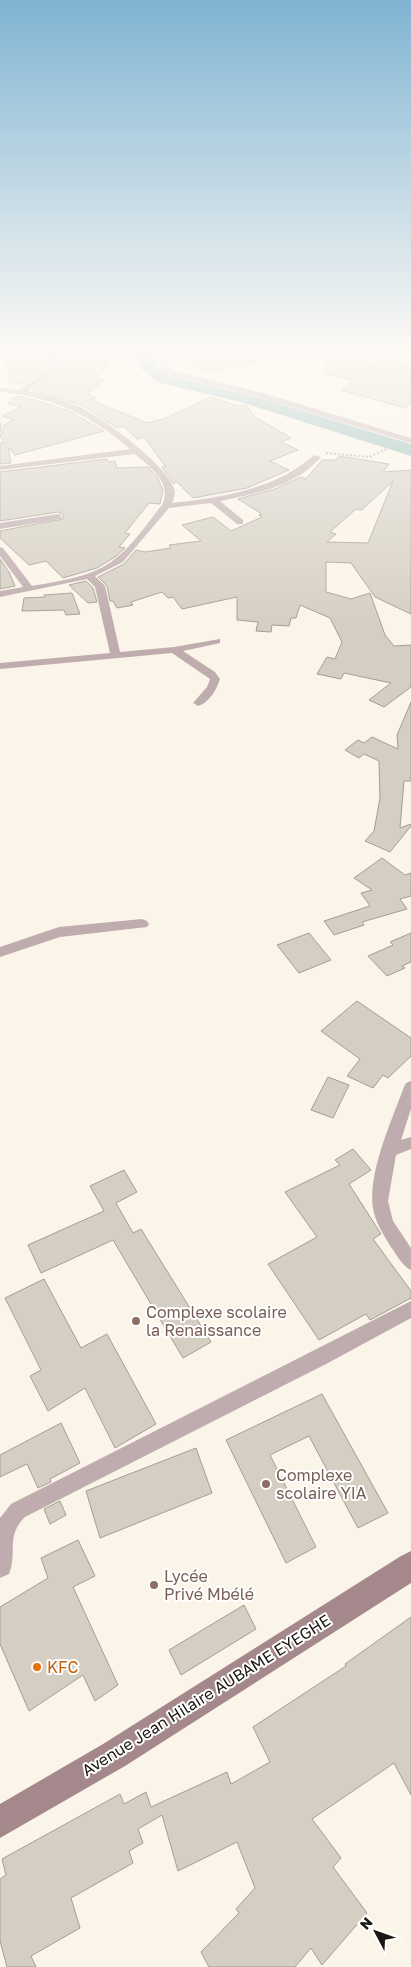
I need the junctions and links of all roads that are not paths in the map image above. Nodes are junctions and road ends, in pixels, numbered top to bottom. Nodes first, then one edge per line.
1 (125, 442) edge
2 (136, 451) junction
3 (317, 458) road end
4 (0, 468) edge
5 (212, 499) junction
6 (166, 506) junction
7 (58, 517) dead end
8 (240, 522) dead end
9 (0, 526) edge
10 (1, 553) edge
11 (89, 576) junction
12 (29, 588) junction
13 (0, 594) edge
14 (216, 641) dead end
15 (174, 650) junction
16 (116, 656) junction
17 (0, 666) edge
18 (198, 703) dead end
19 (142, 924) dead end
20 (0, 952) edge
21 (411, 1087) edge
22 (411, 1142) edge
23 (391, 1150) junction
24 (411, 1262) edge
25 (411, 1308) edge
26 (411, 1566) edge
27 (0, 1568) edge
28 (0, 1822) edge

1 - 2 street
2 - 4 street
2 - 6 street
3 - 5 street
5 - 6 street
5 - 8 street
6 - 11 street
7 - 9 street
10 - 12 street
11 - 12 street
11 - 16 street
12 - 13 street
14 - 15 street
15 - 16 street
15 - 18 street
16 - 17 street
19 - 20 street
21 - 23 street
22 - 23 street
23 - 24 street
25 - 27 street
26 - 28 main road, Avenue Jean Hilaire AUBAME EYEGHE

